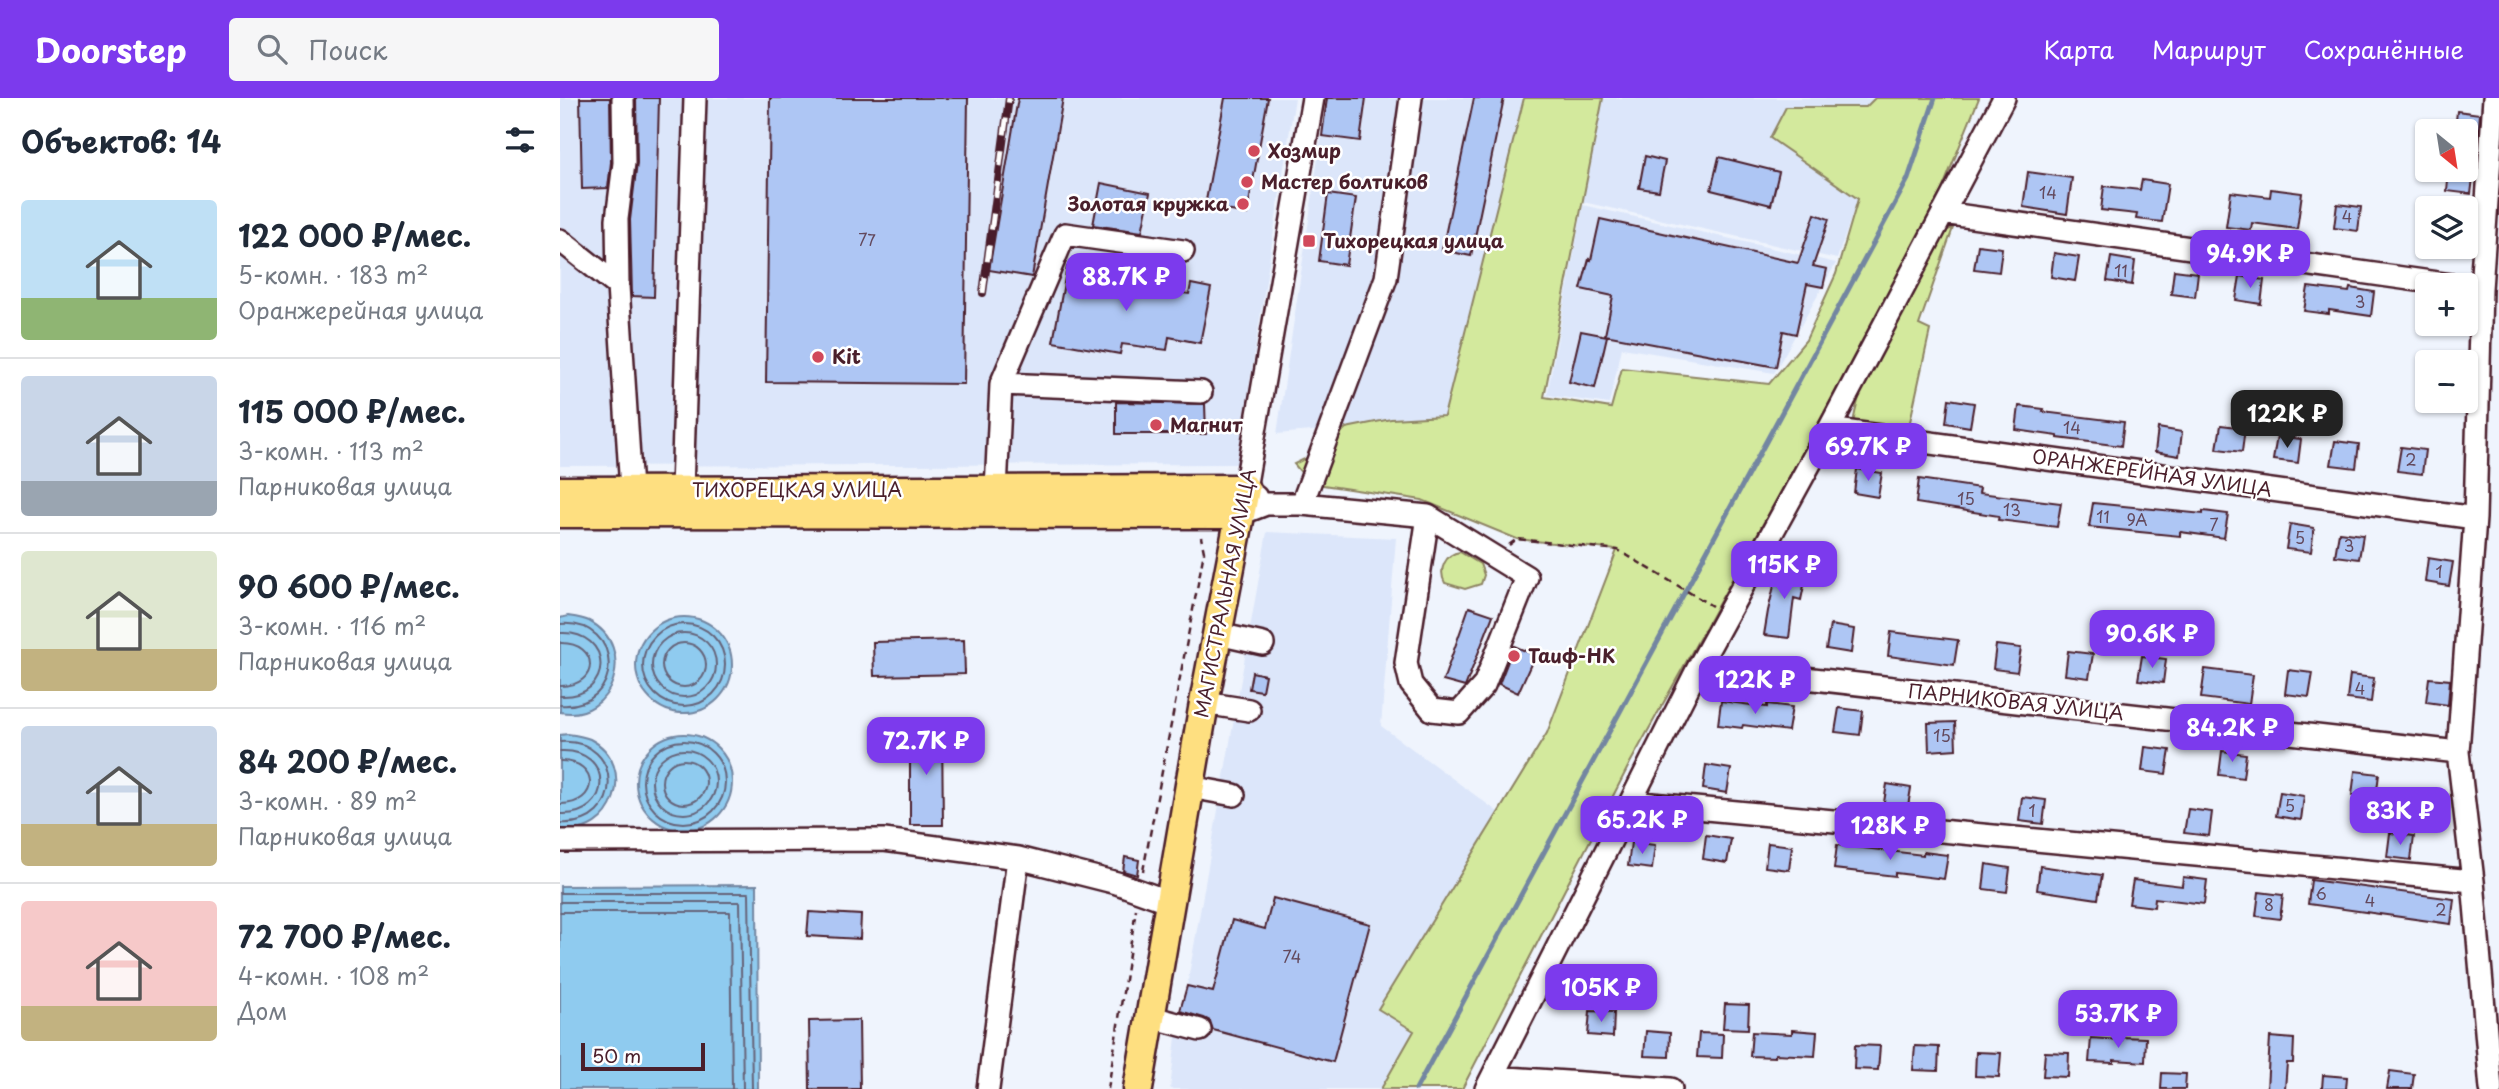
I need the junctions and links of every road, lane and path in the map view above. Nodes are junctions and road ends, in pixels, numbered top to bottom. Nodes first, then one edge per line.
1 (623, 98) edge
2 (695, 98) edge
3 (1313, 98) edge
4 (1411, 98) edge
5 (2004, 98) edge
6 (2494, 98) edge
7 (1943, 212) junction
8 (560, 240) edge
9 (1183, 251) dead end
10 (2475, 273) edge
11 (2415, 280) edge
12 (618, 286) junction
13 (2474, 336) edge
14 (1001, 384) junction
15 (1201, 391) dead end
16 (1829, 429) junction
17 (631, 490) junction
18 (682, 490) junction
19 (996, 490) junction
20 (560, 491) edge
21 (1250, 502) junction
22 (1302, 504) junction
23 (560, 513) edge
24 (1428, 516) junction
25 (2476, 518) junction
26 (1199, 531) dead end
27 (1493, 556) junction
28 (1693, 595) dead end
29 (1218, 634) junction
30 (1263, 644) dead end
31 (1699, 666) junction
32 (1204, 703) junction
33 (1248, 709) dead end
34 (2458, 752) junction
35 (1190, 787) junction
36 (1234, 795) dead end
37 (1632, 802) junction
38 (560, 841) edge
39 (1018, 858) junction
40 (2473, 881) junction
41 (1139, 893) junction
42 (1170, 902) junction
43 (1151, 1017) junction
44 (1200, 1030) dead end
45 (1489, 1083) edge
46 (988, 1089) edge
47 (1108, 1089) edge
48 (1138, 1089) edge
49 (1671, 1089) edge
50 (2491, 1089) edge

1 - 12 street
2 - 18 street
3 - 21 street, МАГИСТРАЛЬНАЯ УЛИЦА
4 - 22 street
5 - 7 street
6 - 10 street
7 - 11 street
7 - 16 street
8 - 12 street
9 - 14 street
12 - 17 street
13 - 25 street
14 - 15 street
14 - 19 street
16 - 25 street, ОРАНЖЕРЕЙНАЯ УЛИЦА
16 - 31 street
17 - 18 main road, ТИХОРЕЦКАЯ УЛИЦА
17 - 20 main road, ТИХОРЕЦКАЯ УЛИЦА
18 - 19 main road, ТИХОРЕЦКАЯ УЛИЦА
19 - 21 main road, ТИХОРЕЦКАЯ УЛИЦА
21 - 22 street
21 - 23 main road, ТИХОРЕЦКАЯ УЛИЦА
21 - 29 main road, МАГИСТРАЛЬНАЯ УЛИЦА
22 - 24 street
24 - 27 street
24 - 27 street
25 - 34 street
26 - 41 path
27 - 28 path
29 - 30 street
29 - 32 main road, МАГИСТРАЛЬНАЯ УЛИЦА
31 - 34 street, ПАРНИКОВАЯ УЛИЦА
31 - 37 street
32 - 33 street
32 - 35 main road, МАГИСТРАЛЬНАЯ УЛИЦА
34 - 40 street
35 - 36 street
35 - 42 main road, МАГИСТРАЛЬНАЯ УЛИЦА
37 - 40 street
37 - 45 street
38 - 39 street
39 - 41 street
39 - 46 street
40 - 50 street
41 - 42 street
41 - 47 path
42 - 43 main road, МАГИСТРАЛЬНАЯ УЛИЦА
43 - 44 street
43 - 48 main road, МАГИСТРАЛЬНАЯ УЛИЦА
45 - 49 street

